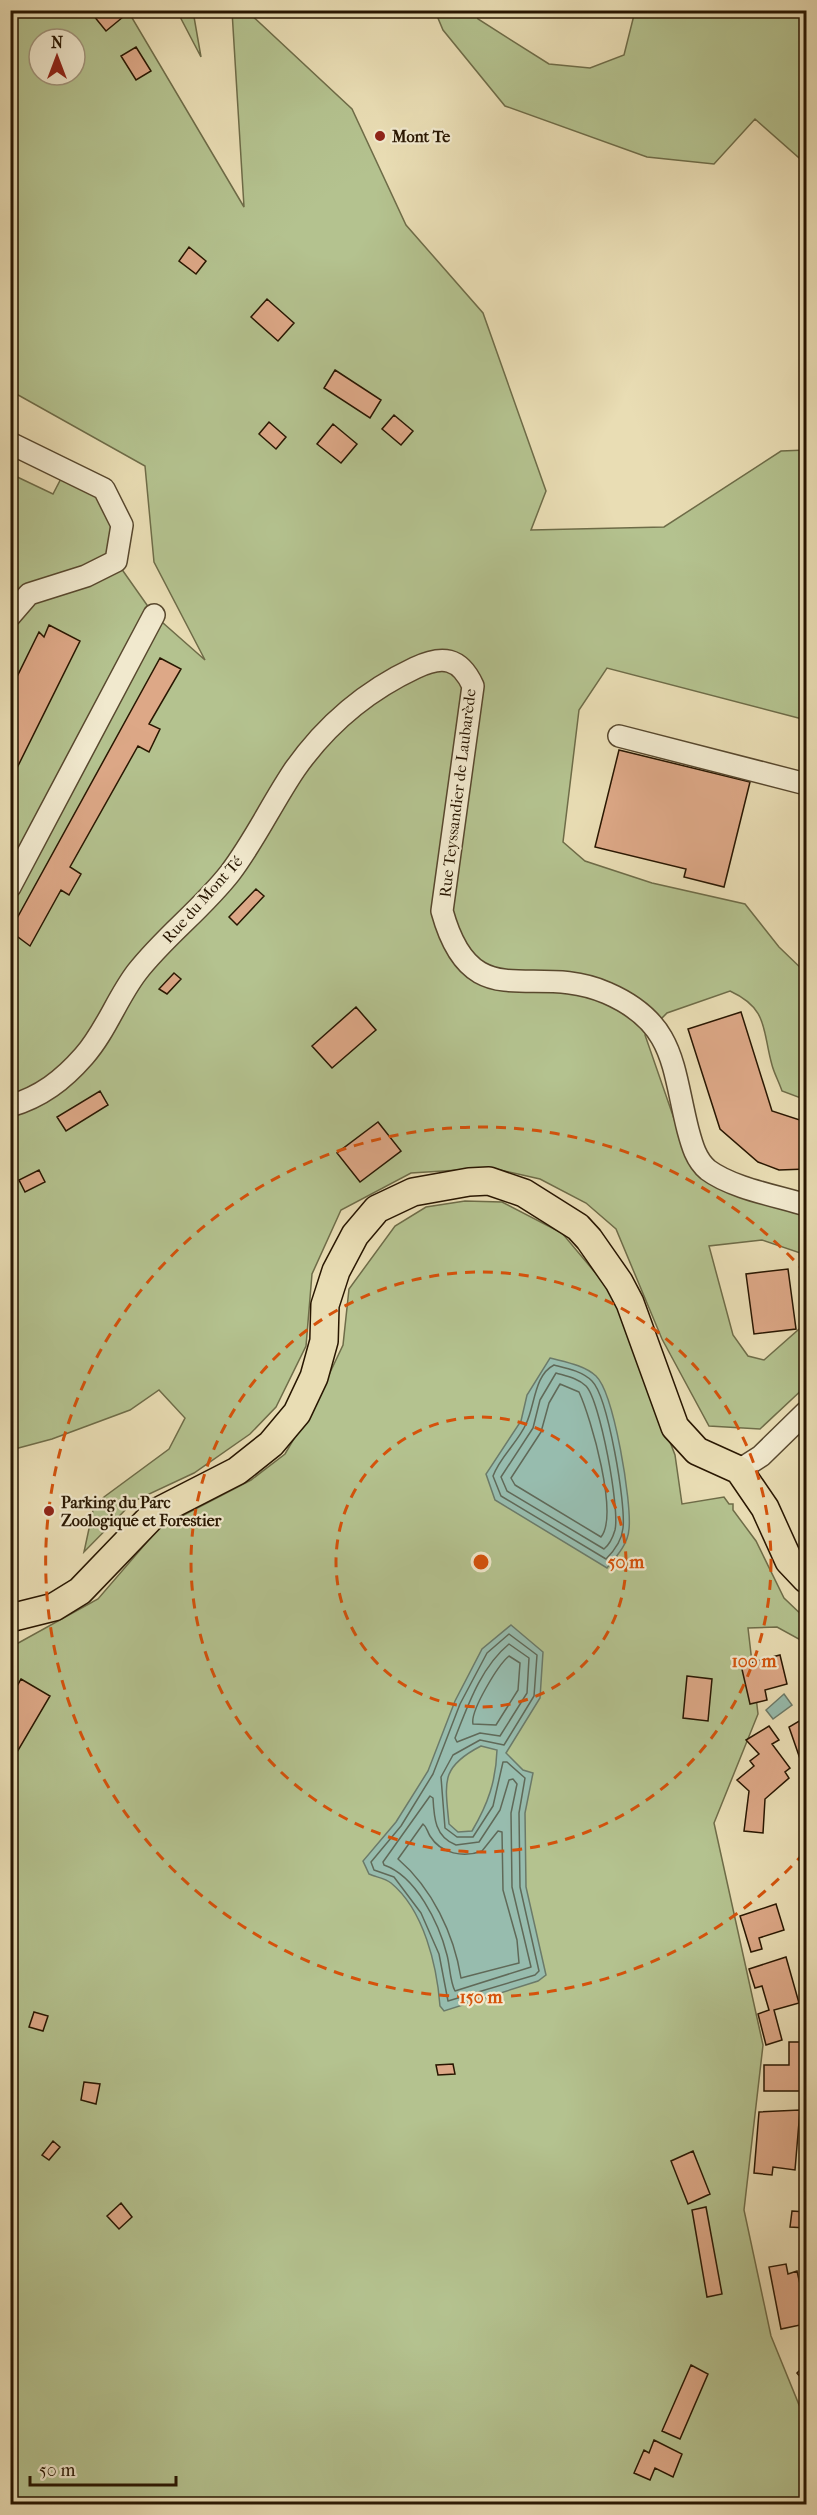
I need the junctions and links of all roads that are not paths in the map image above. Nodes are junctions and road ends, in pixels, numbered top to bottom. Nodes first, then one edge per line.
1 (10, 443) edge
2 (154, 615) dead end
3 (10, 616) edge
4 (454, 661) joint
5 (619, 736) dead end
6 (807, 784) edge
7 (10, 887) edge
8 (10, 1106) edge
9 (807, 1205) edge
10 (807, 1412) edge
11 (739, 1470) junction
12 (807, 1579) edge
13 (10, 1618) edge

1 - 3 street
2 - 7 street
4 - 8 street, Rue du Mont Té
4 - 9 street, Rue Teyssandier de Laubarède
5 - 6 street
10 - 11 street
11 - 12 main road
11 - 13 main road

